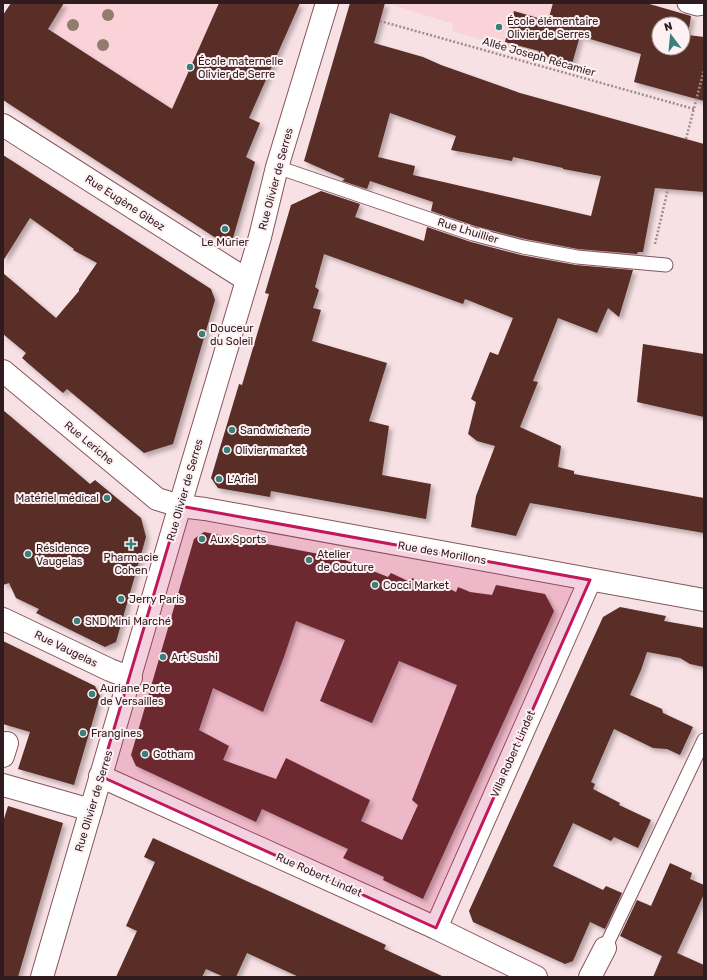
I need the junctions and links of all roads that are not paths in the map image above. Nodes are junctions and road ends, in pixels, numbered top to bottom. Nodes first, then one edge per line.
1 (327, 3) edge
2 (687, 3) edge
3 (704, 4) edge
4 (3, 125) edge
5 (277, 167) junction
6 (666, 265) dead end
7 (247, 280) junction
8 (3, 371) edge
9 (180, 506) junction
10 (590, 580) junction
11 (704, 600) edge
12 (3, 619) edge
13 (130, 678) junction
14 (704, 740) edge
15 (100, 776) junction
16 (3, 785) edge
17 (91, 810) junction
18 (436, 928) junction
19 (605, 948) joint
20 (42, 977) edge
21 (536, 977) edge
22 (590, 977) edge

1 - 5 street, Rue Olivier de Serres
2 - 3 street
4 - 7 street, Rue Eugène Gibez
5 - 6 lane, Rue Lhuillier
5 - 7 street, Rue Olivier de Serres
7 - 9 street, Rue Olivier de Serres
8 - 9 street, Rue Leriche
9 - 10 street, Rue des Morillons
9 - 13 street, Rue Olivier de Serres
10 - 11 street, Rue des Morillons
10 - 18 street, Villa Robert Lindet
12 - 13 street, Rue Vaugelas
13 - 15 street, Rue Olivier de Serres
14 - 19 lane
15 - 17 street, Rue Olivier de Serres
15 - 18 street, Rue Robert Lindet
16 - 17 street
17 - 20 street, Rue Olivier de Serres
18 - 21 street, Rue Robert Lindet
19 - 22 street

